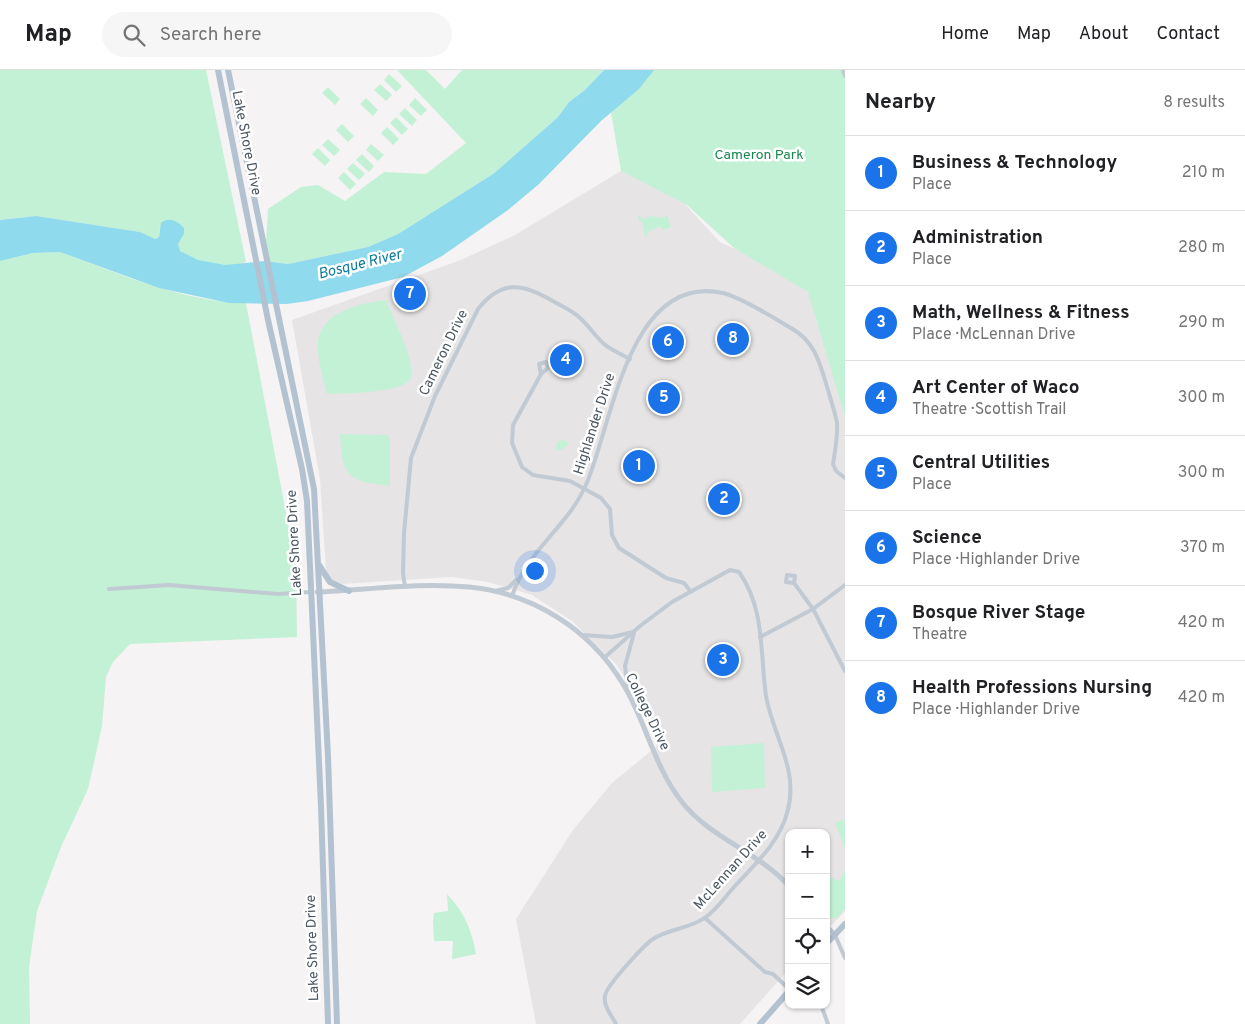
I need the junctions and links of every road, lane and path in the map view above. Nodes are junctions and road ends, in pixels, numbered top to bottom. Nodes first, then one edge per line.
1 (218, 70) edge
2 (228, 70) edge
3 (843, 70) edge
4 (845, 76) edge
5 (630, 359) junction
6 (541, 374) dead end
7 (845, 478) edge
8 (584, 489) junction
9 (318, 564) junction
10 (519, 576) junction
11 (794, 583) dead end
12 (845, 585) edge
13 (405, 588) junction
14 (108, 589) dead end
15 (349, 591) junction
16 (495, 591) junction
17 (310, 592) junction
18 (319, 592) junction
19 (691, 592) junction
20 (512, 596) junction
21 (813, 609) junction
22 (635, 631) junction
23 (582, 635) junction
24 (760, 637) junction
25 (604, 658) junction
26 (845, 671) edge
27 (629, 694) junction
28 (759, 859) junction
29 (785, 882) edge
30 (705, 918) junction
31 (845, 924) edge
32 (830, 930) edge
33 (835, 935) junction
34 (830, 940) edge
35 (845, 958) edge
36 (785, 986) edge
37 (785, 995) edge
38 (822, 1009) edge
39 (328, 1024) edge
40 (337, 1024) edge
41 (616, 1024) edge
42 (760, 1024) edge
43 (828, 1024) edge

1 - 17 main road, Lake Shore Drive
2 - 9 main road, Lake Shore Drive
3 - 4 street
5 - 7 street, Highlander Drive
5 - 8 street, Highlander Drive
5 - 13 street, Cameron Drive
6 - 8 street
8 - 10 street, Highlander Drive
8 - 19 street
9 - 15 main road
9 - 18 main road, Lake Shore Drive
10 - 16 street, Highlander Drive
10 - 20 street, Highlander Drive
11 - 21 street
12 - 21 street
13 - 15 street, College Drive
13 - 16 street, College Drive
14 - 17 street
15 - 18 street, College Drive
16 - 20 street, College Drive
17 - 18 street, College Drive
17 - 39 main road, Lake Shore Drive
18 - 40 main road, Lake Shore Drive
19 - 22 street
19 - 24 street, McLennan Drive
20 - 23 street, College Drive
21 - 24 street
21 - 26 street
22 - 23 street
22 - 25 street
22 - 27 street
23 - 25 street, College Drive
24 - 28 street, McLennan Drive
25 - 27 street, College Drive
27 - 28 street, College Drive
28 - 29 street, College Drive
28 - 30 street, McLennan Drive
30 - 36 street
30 - 41 street, McLennan Drive
31 - 33 main road
32 - 33 street
33 - 34 main road
33 - 35 street
37 - 42 main road
38 - 43 street

